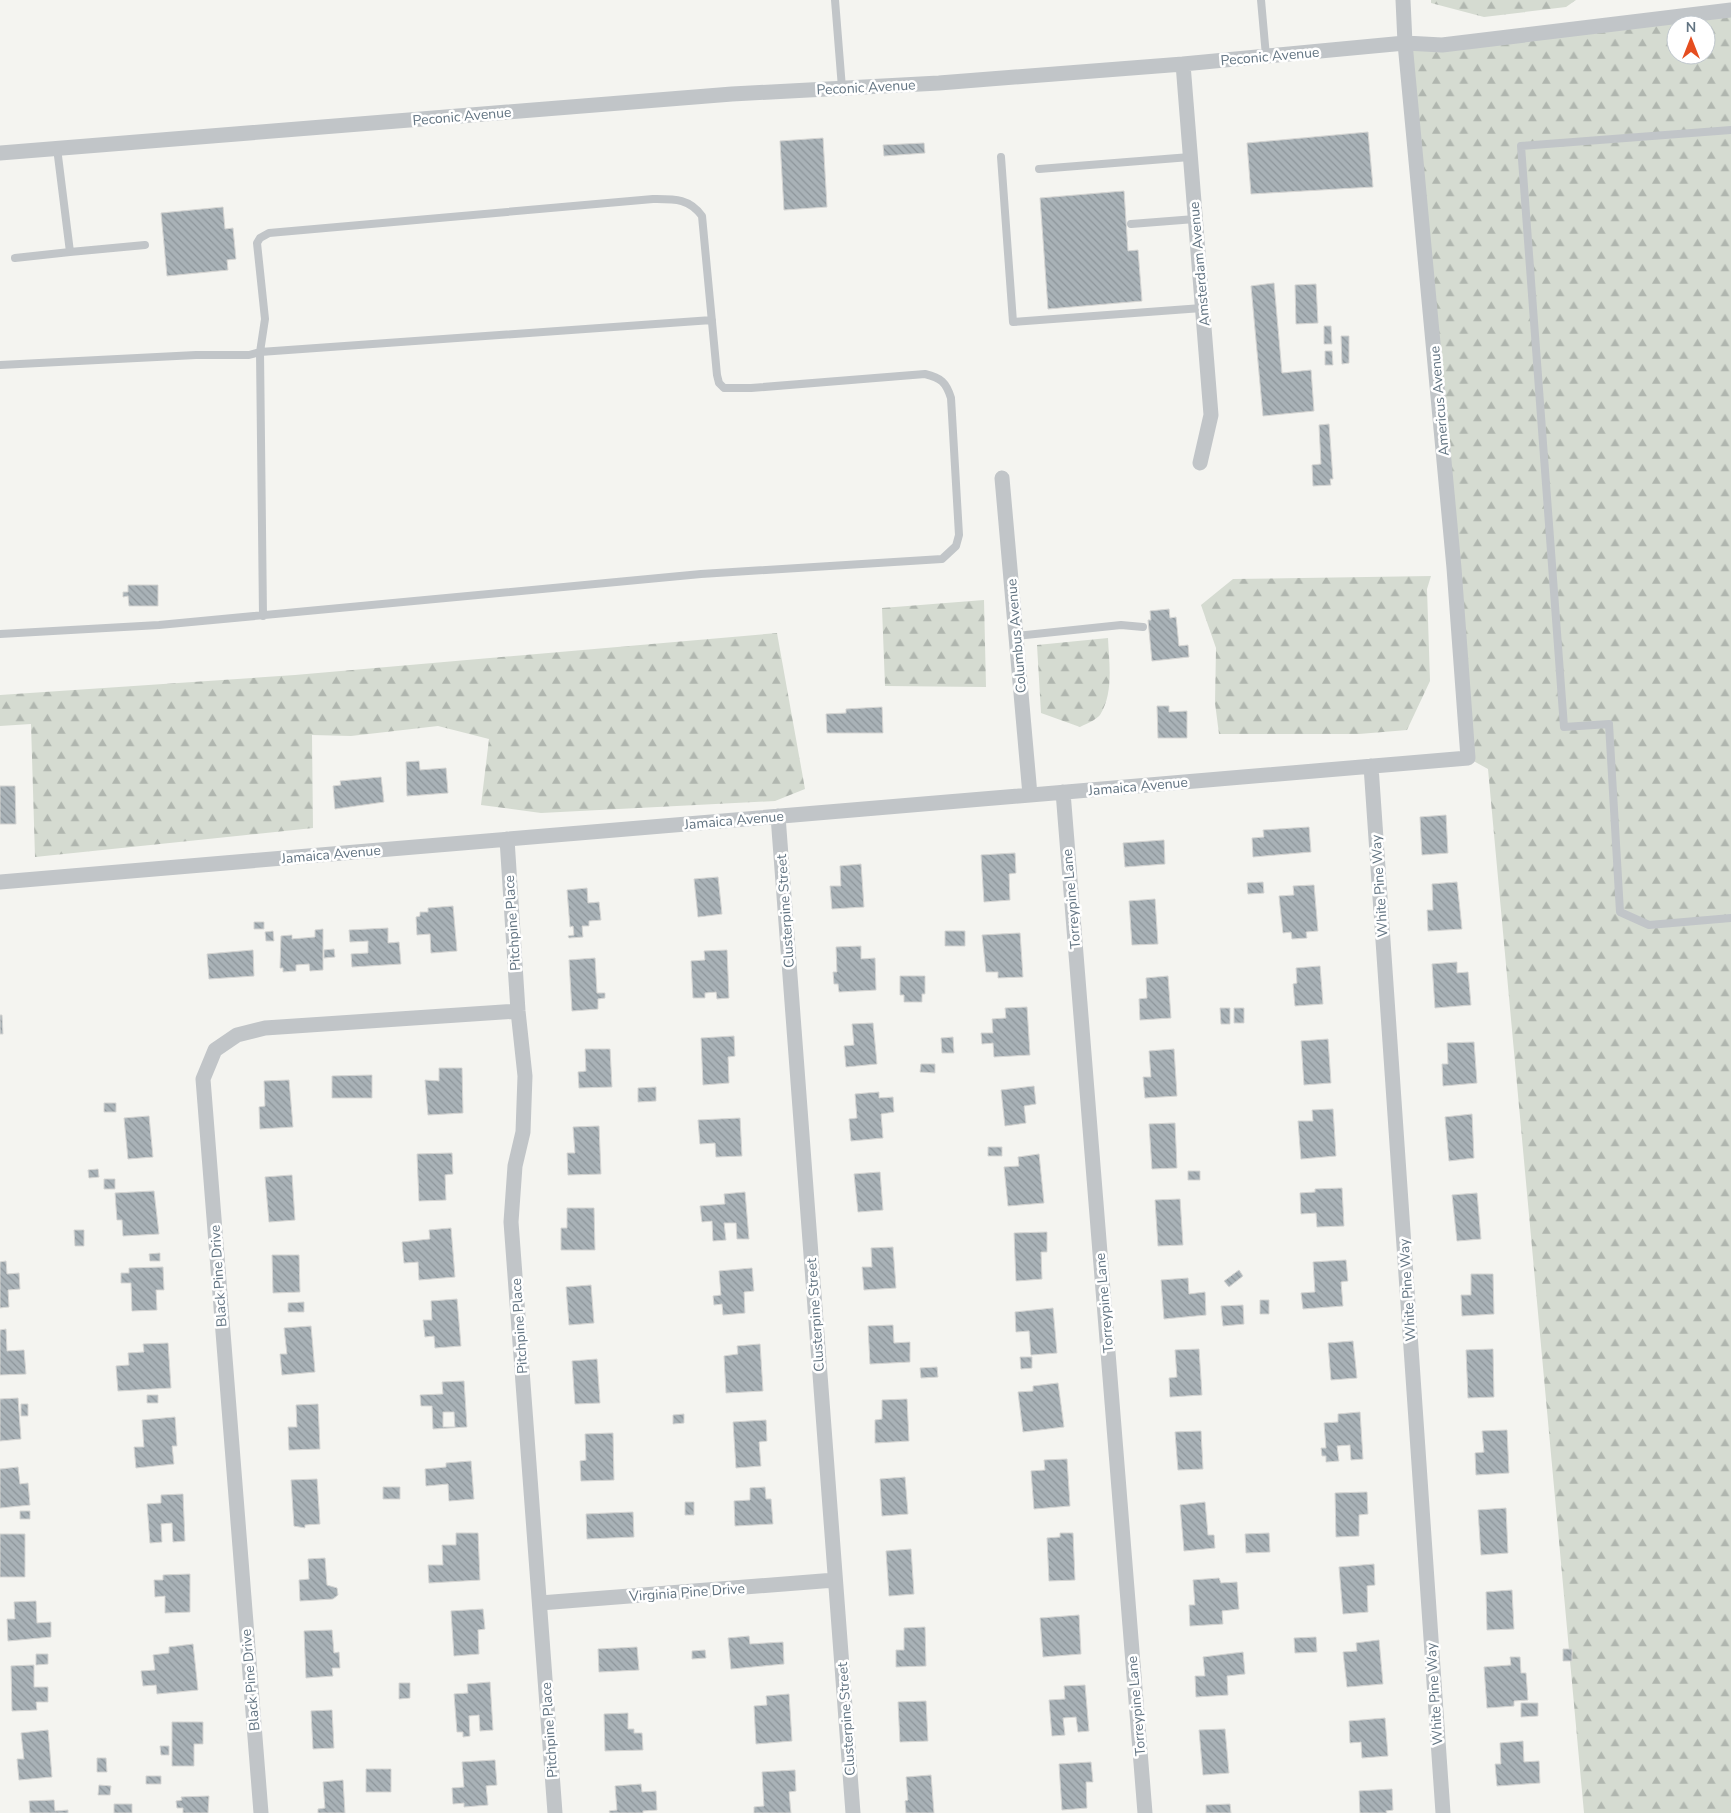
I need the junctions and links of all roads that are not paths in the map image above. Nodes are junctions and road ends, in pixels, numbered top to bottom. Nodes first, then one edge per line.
1 (835, 0) edge
2 (1261, 0) edge
3 (1404, 0) edge
4 (1731, 10) edge
5 (1405, 43) junction
6 (1266, 56) junction
7 (1183, 64) junction
8 (842, 88) junction
9 (1731, 130) edge
10 (57, 148) junction
11 (0, 153) edge
12 (1190, 157) junction
13 (1001, 158) dead end
14 (1039, 169) dead end
15 (1195, 219) junction
16 (1131, 224) dead end
17 (145, 245) dead end
18 (70, 252) junction
19 (15, 258) dead end
20 (1202, 308) junction
21 (712, 320) junction
22 (260, 352) junction
23 (0, 364) edge
24 (1200, 462) dead end
25 (1002, 478) dead end
26 (263, 616) junction
27 (1143, 627) dead end
28 (0, 634) edge
29 (1016, 636) junction
30 (1468, 758) joint
31 (1370, 766) junction
32 (1063, 792) junction
33 (1030, 795) junction
34 (778, 816) junction
35 (507, 840) junction
36 (0, 882) edge
37 (1731, 918) edge
38 (518, 1011) junction
39 (835, 1580) junction
40 (540, 1603) junction
41 (261, 1813) edge
42 (555, 1813) edge
43 (853, 1813) edge
44 (1144, 1813) edge
45 (1443, 1813) edge

1 - 8 lane
2 - 6 lane
3 - 5 street, Americus Avenue
4 - 5 street, Peconic Avenue
5 - 6 street, Peconic Avenue
5 - 30 street, Americus Avenue
6 - 7 street, Peconic Avenue
7 - 8 street, Peconic Avenue
7 - 12 street, Amsterdam Avenue
8 - 10 street, Peconic Avenue
9 - 37 lane
10 - 11 street, Peconic Avenue
10 - 18 lane
12 - 14 lane
12 - 15 street, Amsterdam Avenue
13 - 20 lane
15 - 16 lane
15 - 20 street, Amsterdam Avenue
17 - 18 lane
18 - 19 lane
20 - 24 street, Amsterdam Avenue
21 - 22 lane
21 - 22 lane
21 - 26 lane
22 - 23 lane
22 - 26 lane
25 - 29 street, Columbus Avenue
26 - 28 lane
27 - 29 lane
29 - 33 street, Columbus Avenue
30 - 31 street, Jamaica Avenue
31 - 32 street, Jamaica Avenue
31 - 45 street, White Pine Way
32 - 33 street, Jamaica Avenue
32 - 44 street, Torreypine Lane
33 - 34 street, Jamaica Avenue
34 - 35 street, Jamaica Avenue
34 - 39 street, Clusterpine Street
35 - 36 street, Jamaica Avenue
35 - 38 street, Pitchpine Place
38 - 40 street, Pitchpine Place
38 - 41 street, Black Pine Drive
39 - 40 street, Virginia Pine Drive
39 - 43 street, Clusterpine Street
40 - 42 street, Pitchpine Place

